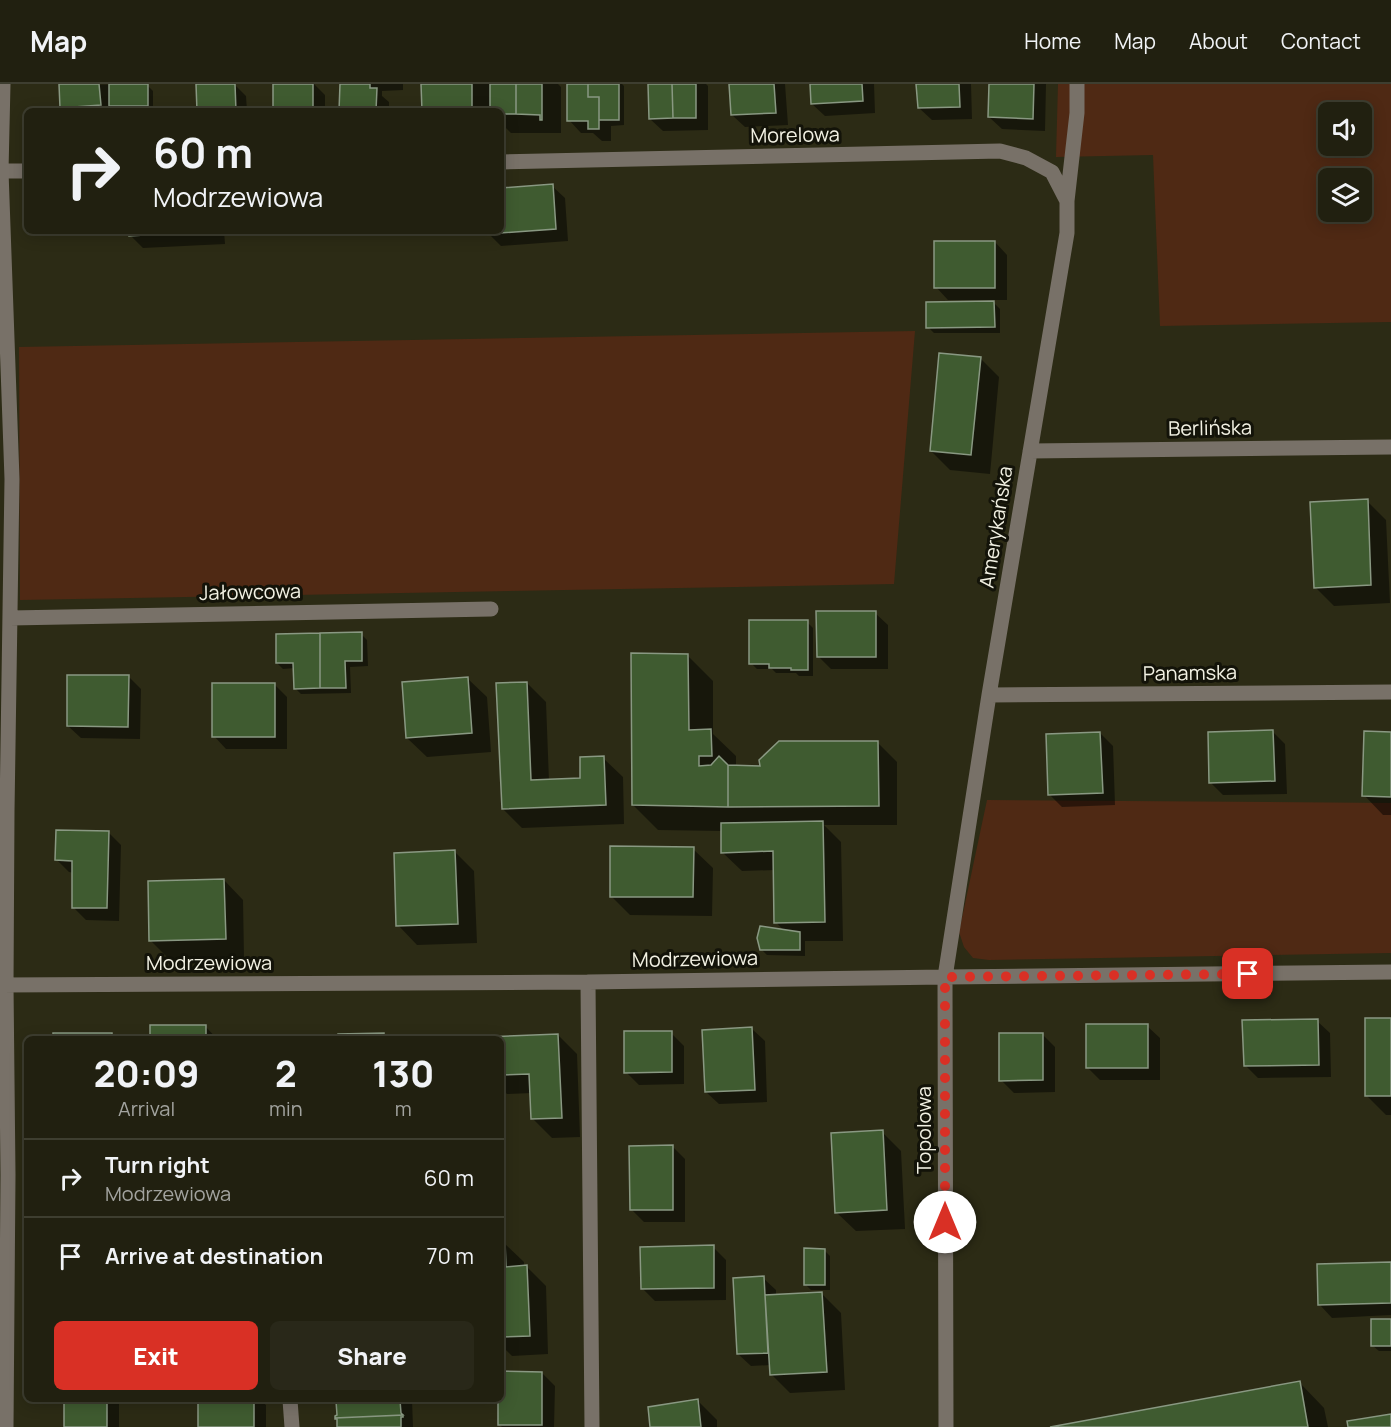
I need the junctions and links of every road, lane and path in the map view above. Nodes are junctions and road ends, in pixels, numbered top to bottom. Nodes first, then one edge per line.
1 (3, 84) edge
2 (1077, 84) edge
3 (504, 162) edge
4 (1, 171) edge
5 (24, 171) edge
6 (1067, 201) junction
7 (1391, 447) edge
8 (1030, 451) junction
9 (7, 608) edge
10 (491, 609) dead end
11 (1391, 692) edge
12 (989, 695) junction
13 (1391, 972) edge
14 (945, 977) junction
15 (588, 982) junction
16 (3, 985) edge
17 (4, 1175) edge
18 (290, 1402) edge
19 (6, 1427) edge
20 (292, 1427) edge
21 (592, 1427) edge
22 (946, 1427) edge

1 - 4 street
2 - 6 street, Amerykańska
3 - 6 street, Morelowa
4 - 5 street
4 - 9 street
6 - 8 street, Amerykańska
7 - 8 street, Berlińska
8 - 12 street, Amerykańska
9 - 10 street, Jałowcowa
9 - 16 street
11 - 12 street, Panamska
12 - 14 street, Amerykańska
13 - 14 street, Modrzewiowa
14 - 15 street, Modrzewiowa
14 - 22 street, Topolowa
15 - 16 street, Modrzewiowa
15 - 21 street
16 - 17 street
17 - 19 street
18 - 20 street

